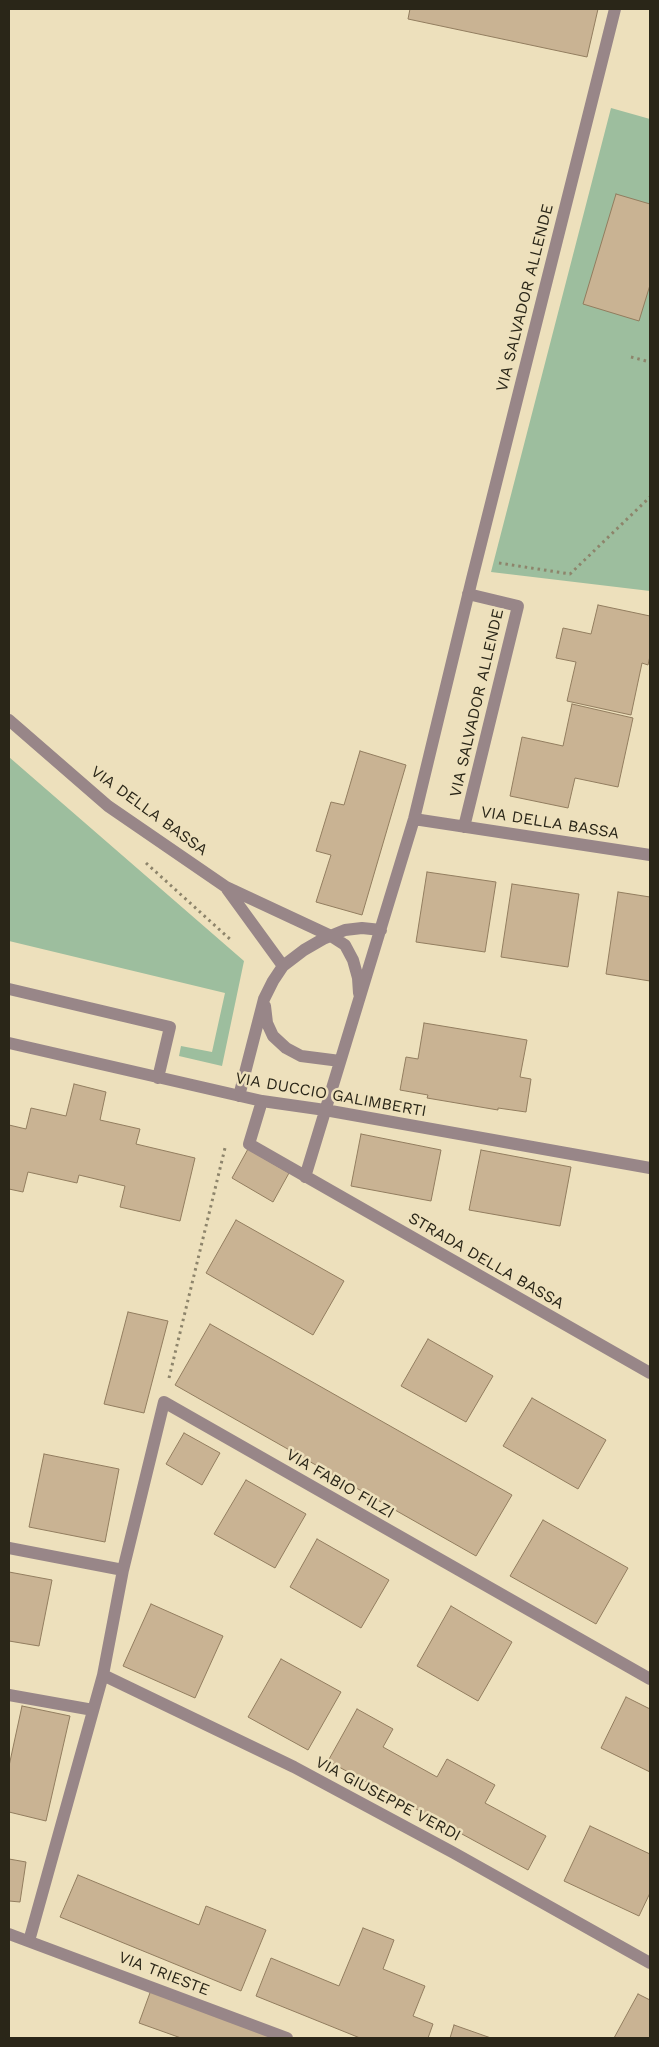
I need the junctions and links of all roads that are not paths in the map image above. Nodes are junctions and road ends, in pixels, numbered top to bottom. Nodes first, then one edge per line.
1 (613, 14) edge
2 (468, 594) junction
3 (9, 720) edge
4 (414, 820) junction
5 (464, 827) junction
6 (650, 855) edge
7 (226, 887) junction
8 (381, 930) junction
9 (331, 936) junction
10 (283, 966) junction
11 (9, 989) edge
12 (264, 998) junction
13 (359, 1000) junction
14 (9, 1044) edge
15 (340, 1061) junction
16 (158, 1078) junction
17 (239, 1096) junction
18 (262, 1101) junction
19 (324, 1110) junction
20 (650, 1168) edge
21 (305, 1177) junction
22 (650, 1372) edge
23 (9, 1548) edge
24 (123, 1570) junction
25 (103, 1675) junction
26 (650, 1679) edge
27 (9, 1695) edge
28 (93, 1710) junction
29 (9, 1934) edge
30 (29, 1941) junction
31 (650, 1963) edge
32 (287, 2038) edge

1 - 2 street, VIA SALVADOR ALLENDE
2 - 4 street, VIA SALVADOR ALLENDE
2 - 5 street, VIA SALVADOR ALLENDE
3 - 7 street, VIA DELLA BASSA
4 - 5 street, VIA DELLA BASSA
4 - 8 street
5 - 6 street, VIA DELLA BASSA
7 - 9 street, VIA DELLA BASSA
7 - 10 street, VIA DELLA BASSA
8 - 9 street
8 - 13 street
9 - 10 street
9 - 13 street
10 - 12 street
11 - 16 street
12 - 15 street
12 - 17 street
13 - 15 street
14 - 16 street, VIA DUCCIO GALIMBERTI
15 - 19 street
16 - 17 street, VIA DUCCIO GALIMBERTI
17 - 18 street, VIA DUCCIO GALIMBERTI
18 - 19 street, VIA DUCCIO GALIMBERTI
18 - 21 street, STRADA DELLA BASSA
19 - 20 street, VIA DUCCIO GALIMBERTI
19 - 21 street
21 - 22 street, STRADA DELLA BASSA
23 - 24 street
24 - 25 street
24 - 26 street, VIA FABIO FILZI
25 - 28 street
25 - 31 street, VIA GIUSEPPE VERDI
27 - 28 street
28 - 30 street
29 - 30 street, VIA TRIESTE
30 - 32 street, VIA TRIESTE

